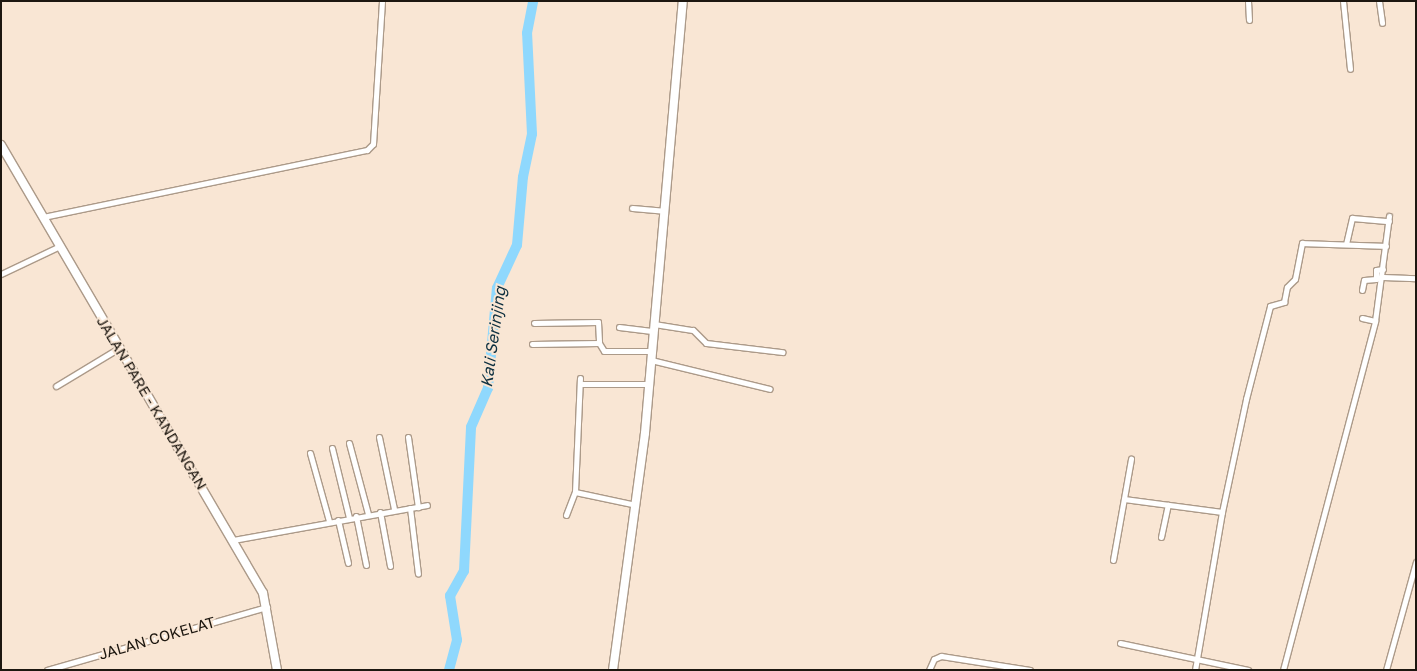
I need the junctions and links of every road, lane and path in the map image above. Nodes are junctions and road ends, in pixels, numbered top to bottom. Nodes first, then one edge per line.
1 (382, 1) edge
2 (683, 1) edge
3 (1248, 1) edge
4 (1343, 1) edge
5 (1379, 1) edge
6 (1249, 20) dead end
7 (1382, 23) dead end
8 (1350, 69) dead end
9 (1, 145) edge
10 (632, 208) dead end
11 (664, 211) junction
12 (43, 217) junction
13 (1346, 244) junction
14 (60, 246) junction
15 (1386, 246) junction
16 (1384, 269) junction
17 (1, 274) edge
18 (1383, 277) junction
19 (1416, 278) edge
20 (1362, 290) dead end
21 (1362, 318) dead end
22 (1375, 321) junction
23 (534, 323) dead end
24 (619, 327) dead end
25 (654, 328) junction
26 (532, 344) dead end
27 (599, 344) junction
28 (119, 348) junction
29 (652, 351) junction
30 (782, 352) dead end
31 (651, 360) junction
32 (580, 378) dead end
33 (580, 384) junction
34 (649, 384) junction
35 (56, 386) dead end
36 (770, 390) dead end
37 (379, 437) dead end
38 (408, 438) dead end
39 (350, 442) dead end
40 (332, 448) dead end
41 (310, 453) dead end
42 (1131, 459) dead end
43 (575, 492) junction
44 (1124, 499) junction
45 (427, 505) dead end
46 (637, 505) junction
47 (1168, 505) junction
48 (418, 507) junction
49 (410, 508) junction
50 (394, 509) junction
51 (380, 512) junction
52 (1222, 512) junction
53 (368, 514) junction
54 (566, 514) dead end
55 (356, 516) junction
56 (349, 518) junction
57 (338, 520) junction
58 (329, 522) junction
59 (1160, 537) dead end
60 (234, 540) junction
61 (1113, 560) dead end
62 (1416, 562) edge
63 (348, 563) dead end
64 (366, 565) dead end
65 (390, 566) dead end
66 (418, 574) dead end
67 (267, 607) junction
68 (1120, 643) dead end
69 (1196, 659) junction
70 (1008, 668) edge
71 (48, 670) edge
72 (277, 670) edge
73 (613, 670) edge
74 (929, 670) edge
75 (1030, 670) edge
76 (1195, 670) edge
77 (1248, 670) edge
78 (1283, 670) edge
79 (1386, 670) edge

1 - 12 street
2 - 11 street
3 - 6 street
4 - 8 street
5 - 7 street
9 - 12 street, JALAN PARE - KANDANGAN
10 - 11 street
11 - 25 street
12 - 14 street, JALAN PARE - KANDANGAN
13 - 15 street
13 - 15 street
13 - 52 street
14 - 17 street
14 - 28 street, JALAN PARE - KANDANGAN
15 - 16 street
16 - 18 street
16 - 20 street
18 - 19 street
18 - 22 street
21 - 22 street
22 - 78 street
23 - 27 street
24 - 25 street
25 - 29 street
25 - 30 street
26 - 27 street
27 - 29 street
28 - 35 street
28 - 60 street, JALAN PARE - KANDANGAN
29 - 31 street
31 - 34 street
31 - 36 street
32 - 33 street
33 - 34 street
33 - 43 street
34 - 46 street
37 - 50 street
38 - 48 street
39 - 53 street
40 - 56 street
41 - 58 street
42 - 44 street
43 - 46 street
43 - 54 street
44 - 47 street
44 - 61 street
45 - 48 street
46 - 73 street
47 - 52 street
47 - 59 street
48 - 49 street
49 - 50 street
49 - 66 street
50 - 51 street
51 - 53 street
51 - 65 street
52 - 69 street
53 - 55 street
55 - 56 street
55 - 64 street
56 - 57 street
57 - 58 street
57 - 63 street
58 - 60 street
60 - 67 street, JALAN PARE - KANDANGAN
62 - 79 street
67 - 71 street, JALAN COKELAT
67 - 72 street, JALAN PARE - KANDANGAN
68 - 69 street
69 - 76 street
69 - 77 street
70 - 74 street
70 - 75 street

